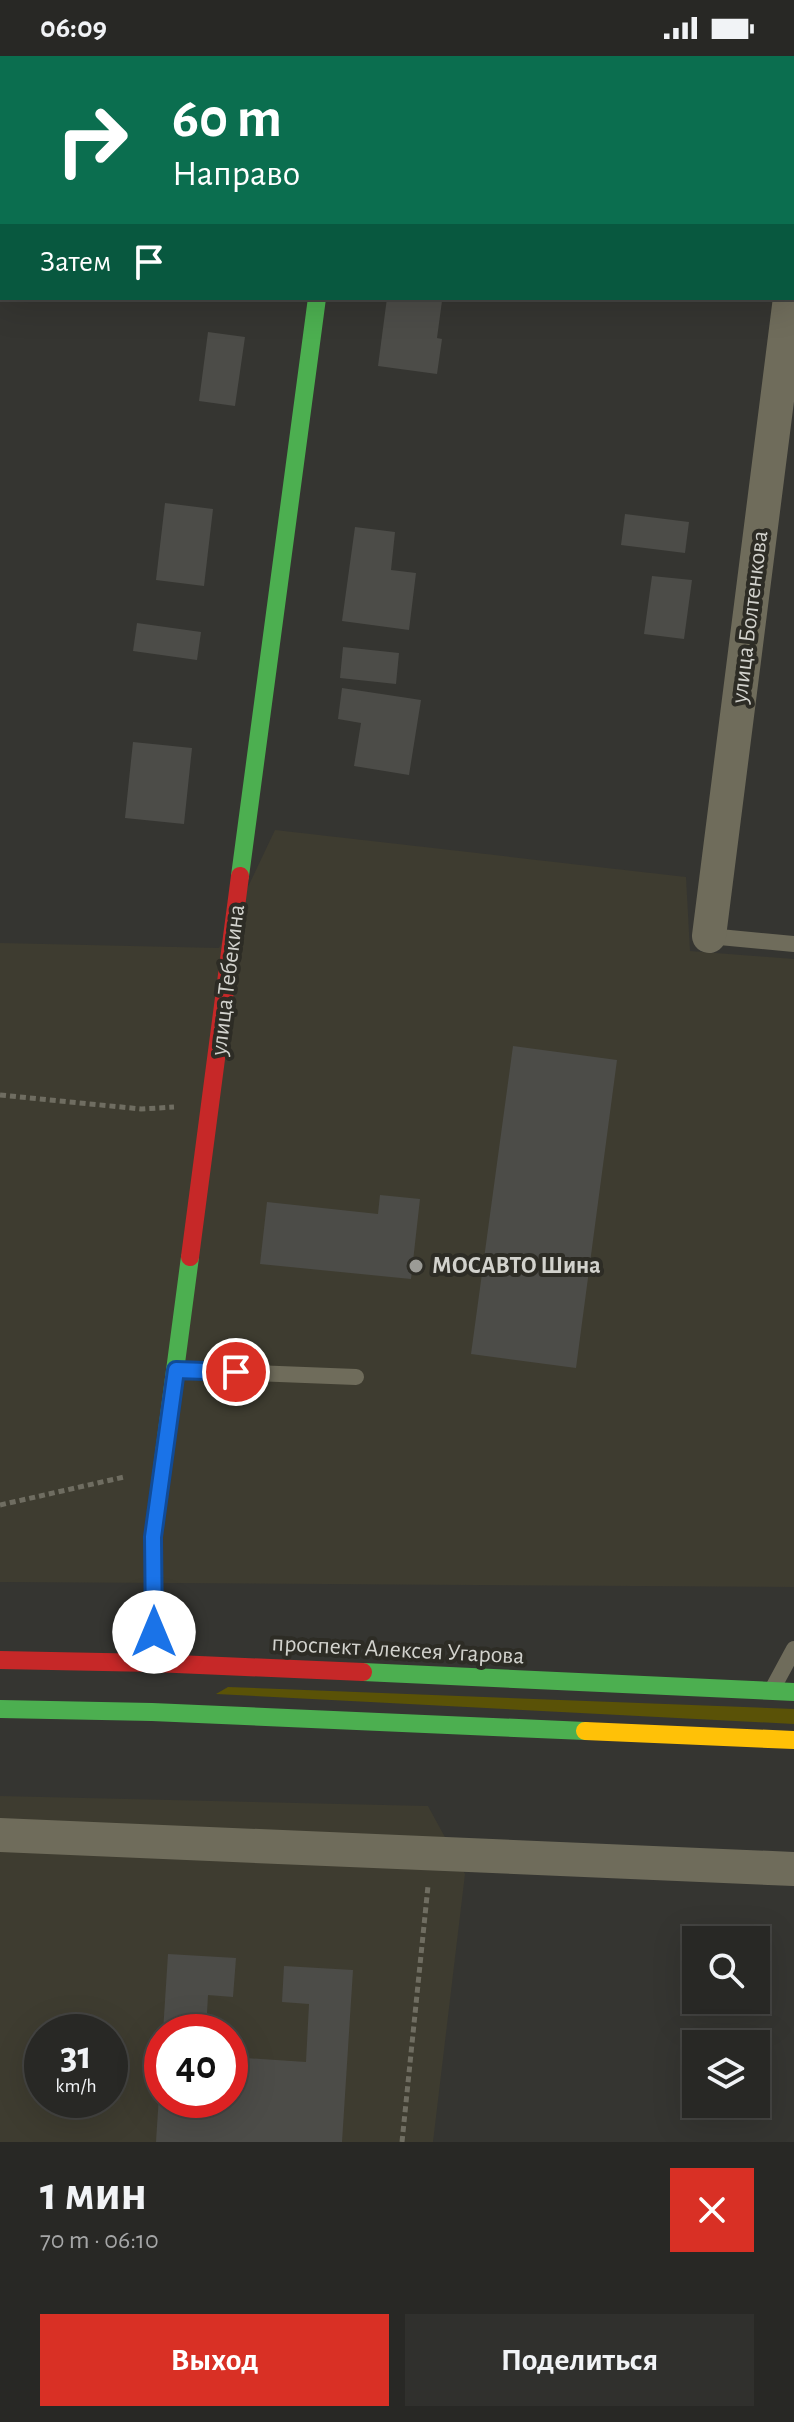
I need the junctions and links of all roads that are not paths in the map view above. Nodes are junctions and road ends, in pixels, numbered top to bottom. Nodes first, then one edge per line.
1 (317, 300) edge
2 (790, 300) edge
3 (709, 936) joint
4 (794, 944) edge
5 (176, 1370) junction
6 (356, 1377) dead end
7 (794, 1649) edge
8 (0, 1660) edge
9 (154, 1669) junction
10 (771, 1691) junction
11 (794, 1692) edge
12 (0, 1709) edge
13 (794, 1740) edge
14 (0, 1835) edge
15 (794, 1869) edge

1 - 5 main road, улица Тебекина
2 - 3 street, улица Болтенкова
3 - 4 lane
5 - 6 lane
5 - 9 main road, улица Тебекина
7 - 10 lane
8 - 9 main road, проспект Алексея Угарова
9 - 10 main road, проспект Алексея Угарова
10 - 11 main road, проспект Алексея Угарова
12 - 13 main road
14 - 15 street

